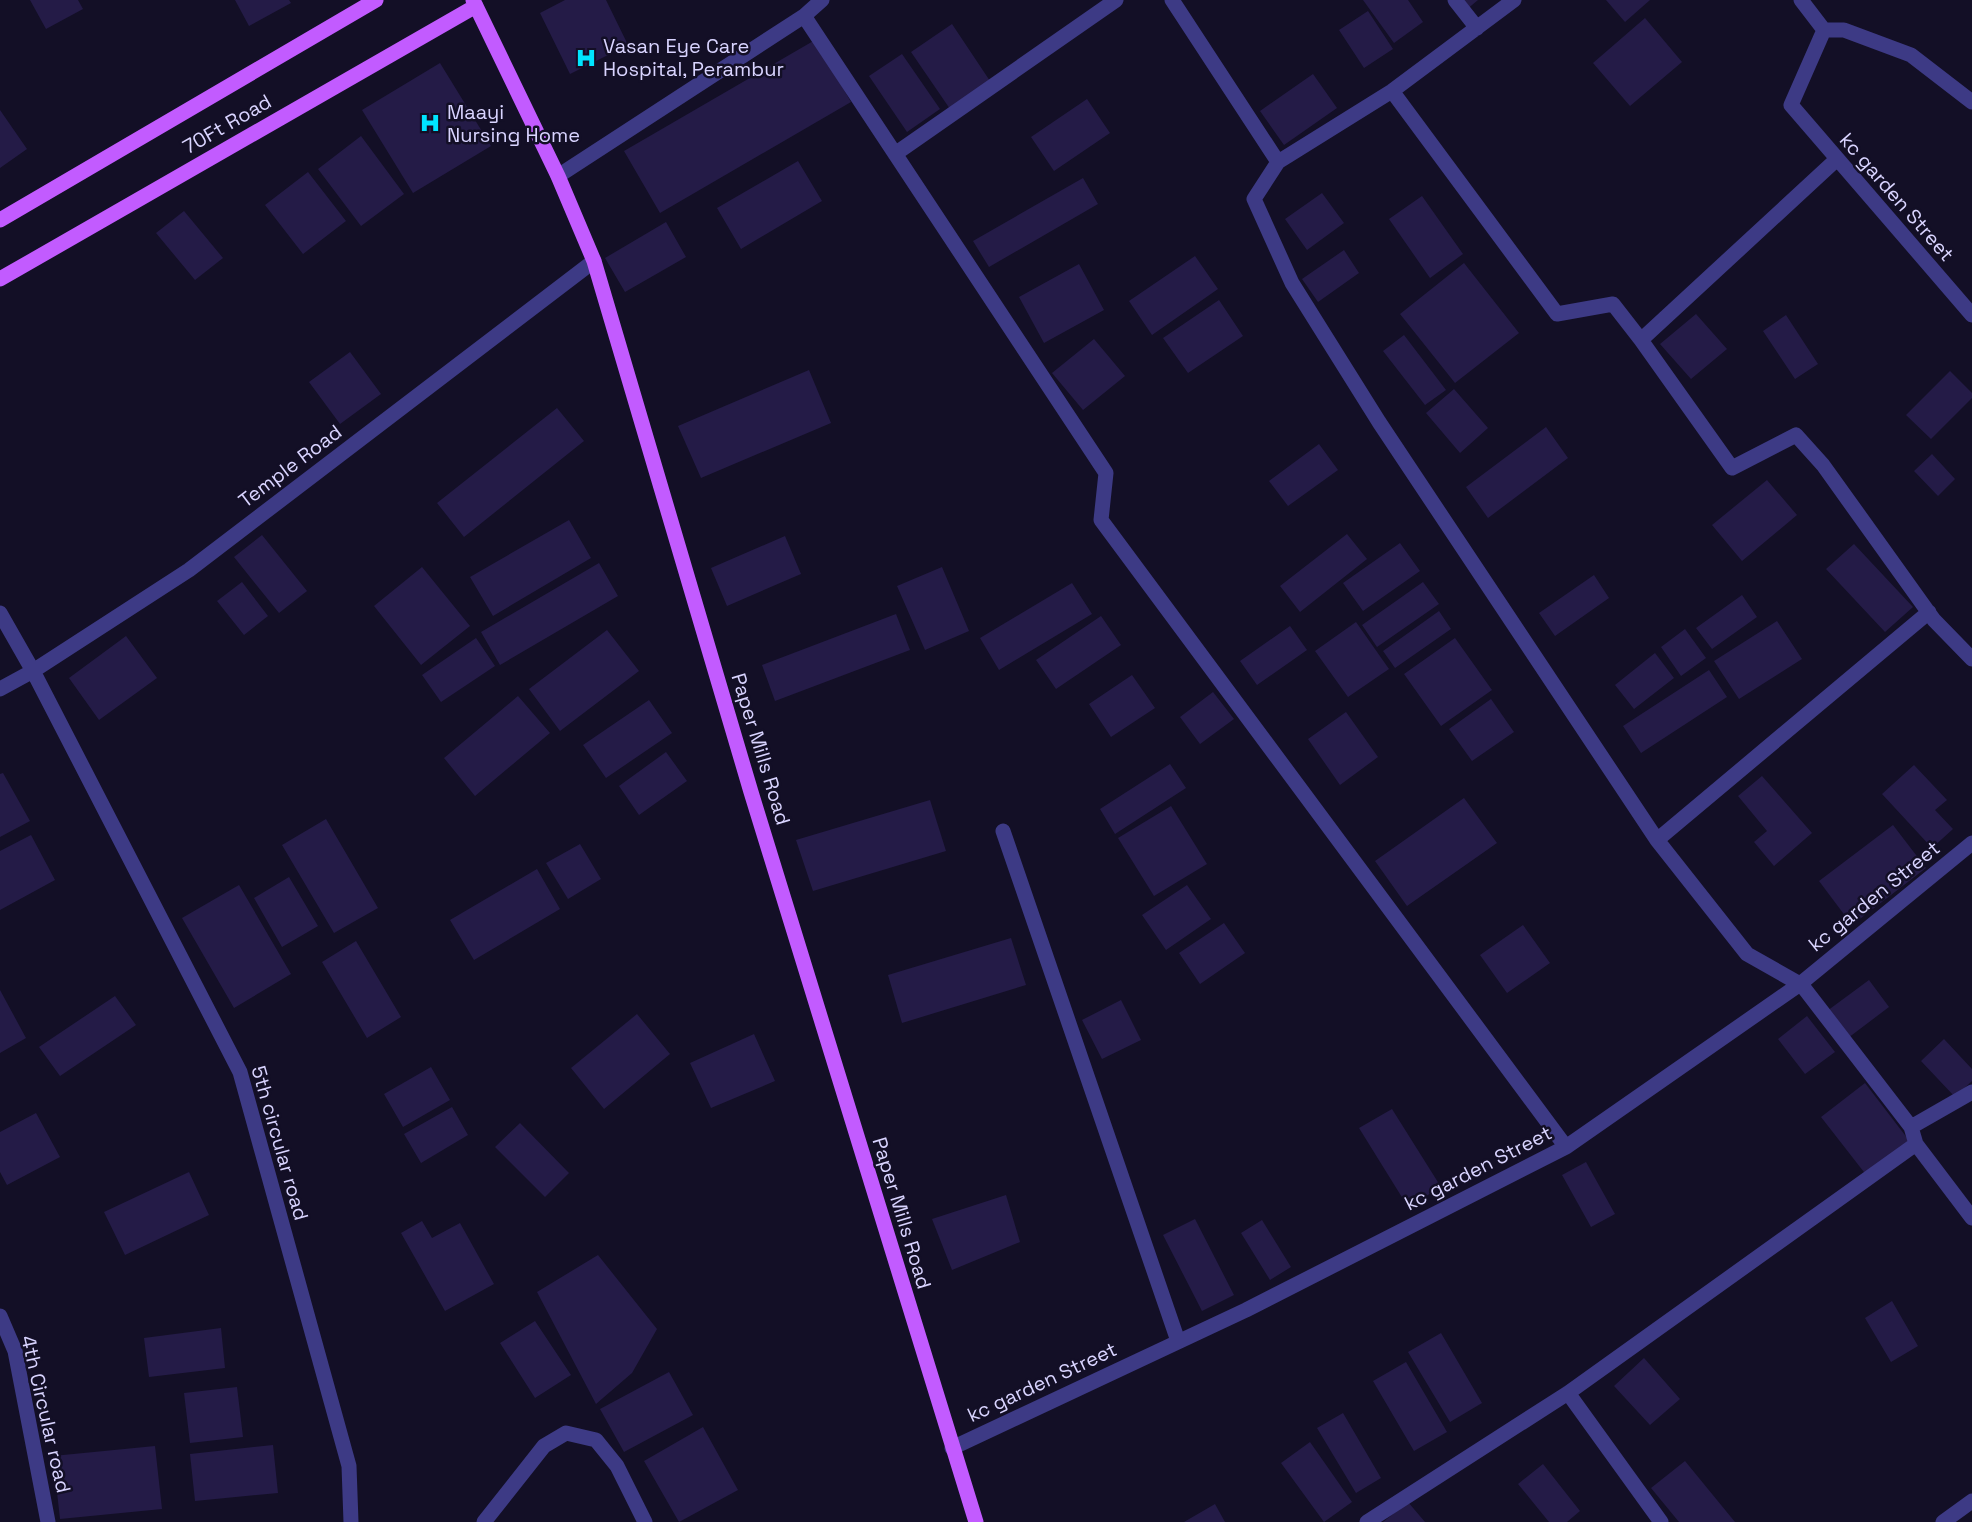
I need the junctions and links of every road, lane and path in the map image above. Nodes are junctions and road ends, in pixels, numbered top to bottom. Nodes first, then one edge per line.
1 (376, 0) edge
2 (822, 0) edge
3 (1116, 0) edge
4 (1172, 0) edge
5 (1455, 0) edge
6 (1514, 0) edge
7 (1801, 0) edge
8 (474, 3) edge
9 (804, 16) junction
10 (1477, 28) junction
11 (1824, 30) junction
12 (1392, 91) junction
13 (1972, 102) edge
14 (895, 154) junction
15 (1837, 159) junction
16 (1278, 162) junction
17 (558, 176) junction
18 (0, 220) edge
19 (594, 261) junction
20 (0, 279) edge
21 (1972, 315) edge
22 (1641, 340) junction
23 (1929, 612) junction
24 (0, 613) edge
25 (1972, 659) edge
26 (33, 671) junction
27 (0, 689) edge
28 (1003, 831) dead end
29 (1657, 840) junction
30 (1972, 843) edge
31 (1800, 984) junction
32 (1972, 1092) edge
33 (1911, 1127) junction
34 (1916, 1144) junction
35 (1566, 1147) junction
36 (1972, 1218) edge
37 (0, 1316) edge
38 (1178, 1341) junction
39 (1568, 1393) junction
40 (952, 1448) junction
41 (1972, 1501) edge
42 (48, 1522) edge
43 (351, 1522) edge
44 (484, 1522) edge
45 (645, 1522) edge
46 (976, 1522) edge
47 (1368, 1522) edge
48 (1661, 1522) edge
49 (1943, 1522) edge

1 - 18 main road, 70Ft Road
2 - 9 street
3 - 14 street
4 - 16 street
5 - 10 street
6 - 10 street
7 - 11 street
8 - 17 main road, Paper Mills Road
8 - 20 main road, 70Ft Road
9 - 14 street
9 - 17 street
10 - 12 street
11 - 13 street
11 - 15 street, kc garden Street
12 - 16 street
12 - 22 street
14 - 35 street
15 - 21 street, kc garden Street
15 - 22 street
16 - 29 street
17 - 19 main road, Paper Mills Road
19 - 26 street, Temple Road
19 - 40 main road, Paper Mills Road
22 - 23 street
23 - 25 street
23 - 29 street
24 - 26 street, 5th circular road
26 - 27 street, Temple Road
26 - 43 street, 5th circular road
28 - 38 street
29 - 31 street
30 - 31 street, kc garden Street
31 - 33 street
31 - 35 street, kc garden Street
32 - 33 street
33 - 34 street
34 - 36 street
34 - 39 street
35 - 38 street, kc garden Street
37 - 42 street, 4th Circular road
38 - 40 street, kc garden Street
39 - 47 street
39 - 48 street
40 - 46 main road, Paper Mills Road
41 - 49 street
44 - 45 street

